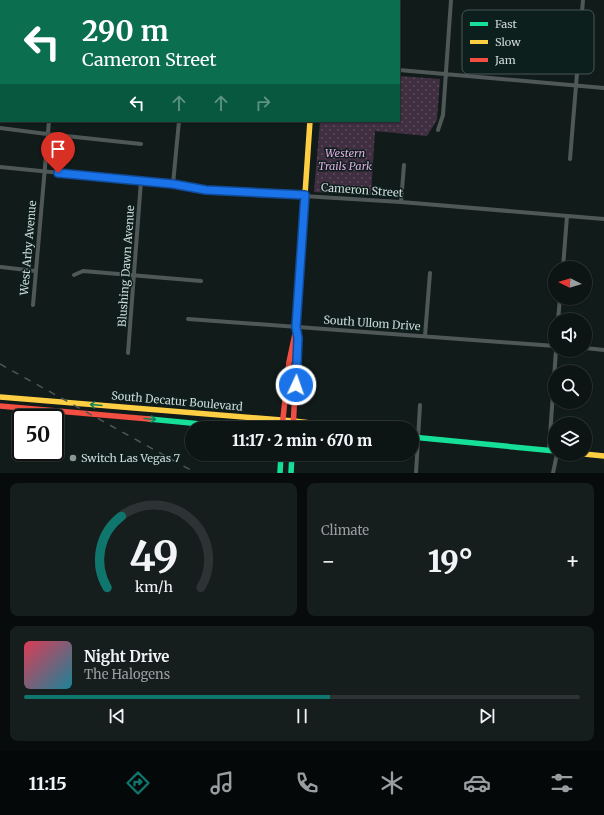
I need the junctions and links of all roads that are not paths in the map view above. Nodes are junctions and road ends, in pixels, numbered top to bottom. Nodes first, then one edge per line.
1 (451, 0) edge
2 (583, 0) edge
3 (582, 10) edge
4 (400, 70) edge
5 (446, 74) junction
6 (577, 74) edge
7 (576, 85) junction
8 (604, 88) edge
9 (49, 122) edge
10 (179, 122) edge
11 (310, 122) edge
12 (0, 128) edge
13 (438, 130) dead end
14 (48, 134) junction
15 (141, 144) dead end
16 (570, 159) dead end
17 (404, 165) dead end
18 (0, 167) edge
19 (44, 172) junction
20 (142, 181) junction
21 (173, 184) junction
22 (305, 195) junction
23 (401, 202) junction
24 (567, 216) junction
25 (604, 219) edge
26 (564, 261) edge
27 (1, 268) dead end
28 (35, 271) junction
29 (430, 273) dead end
30 (74, 275) dead end
31 (134, 275) junction
32 (201, 281) dead end
33 (33, 305) dead end
34 (188, 319) dead end
35 (296, 327) junction
36 (425, 336) junction
37 (548, 345) edge
38 (592, 349) edge
39 (604, 350) edge
40 (128, 353) dead end
41 (556, 357) edge
42 (0, 397) edge
43 (420, 405) dead end
44 (0, 406) edge
45 (553, 417) edge
46 (283, 420) junction
47 (294, 421) joint
48 (418, 421) edge
49 (185, 423) edge
50 (419, 438) edge
51 (548, 450) edge
52 (592, 455) edge
53 (604, 456) edge
54 (281, 461) edge
55 (292, 461) edge
56 (416, 461) edge
57 (555, 461) edge
58 (280, 473) edge
59 (291, 473) edge
60 (416, 473) edge
61 (553, 473) edge

1 - 5 street
2 - 3 street
4 - 5 street
5 - 7 street
5 - 13 street
6 - 7 street
7 - 8 street
7 - 16 street
9 - 14 street, West Arby Avenue
10 - 21 street
11 - 22 main road
12 - 14 street
14 - 15 street
14 - 19 street, West Arby Avenue
17 - 23 street
18 - 19 street, Cameron Street
19 - 20 street, Cameron Street
19 - 28 street, West Arby Avenue
20 - 21 street, Cameron Street
20 - 31 street, Blushing Dawn Avenue
21 - 22 street, Cameron Street
22 - 23 street, Cameron Street
22 - 35 main road
23 - 24 street, Cameron Street
24 - 25 street, Cameron Street
24 - 26 street
27 - 28 street
28 - 33 street, West Arby Avenue
29 - 36 street
30 - 31 street
31 - 32 street
31 - 40 street, Blushing Dawn Avenue
34 - 35 street, South Ullom Drive
35 - 36 street, South Ullom Drive
35 - 46 main road
35 - 47 main road
36 - 37 street, South Ullom Drive
38 - 39 street
41 - 45 street
46 -> 42 main road, South Decatur Boulevard
43 - 48 street
44 -> 49 main road, South Decatur Boulevard
46 - 47 main road, South Decatur Boulevard
50 - 51 main road
52 - 53 main road
54 - 58 main road
55 - 59 main road
56 - 60 street
57 - 61 street

